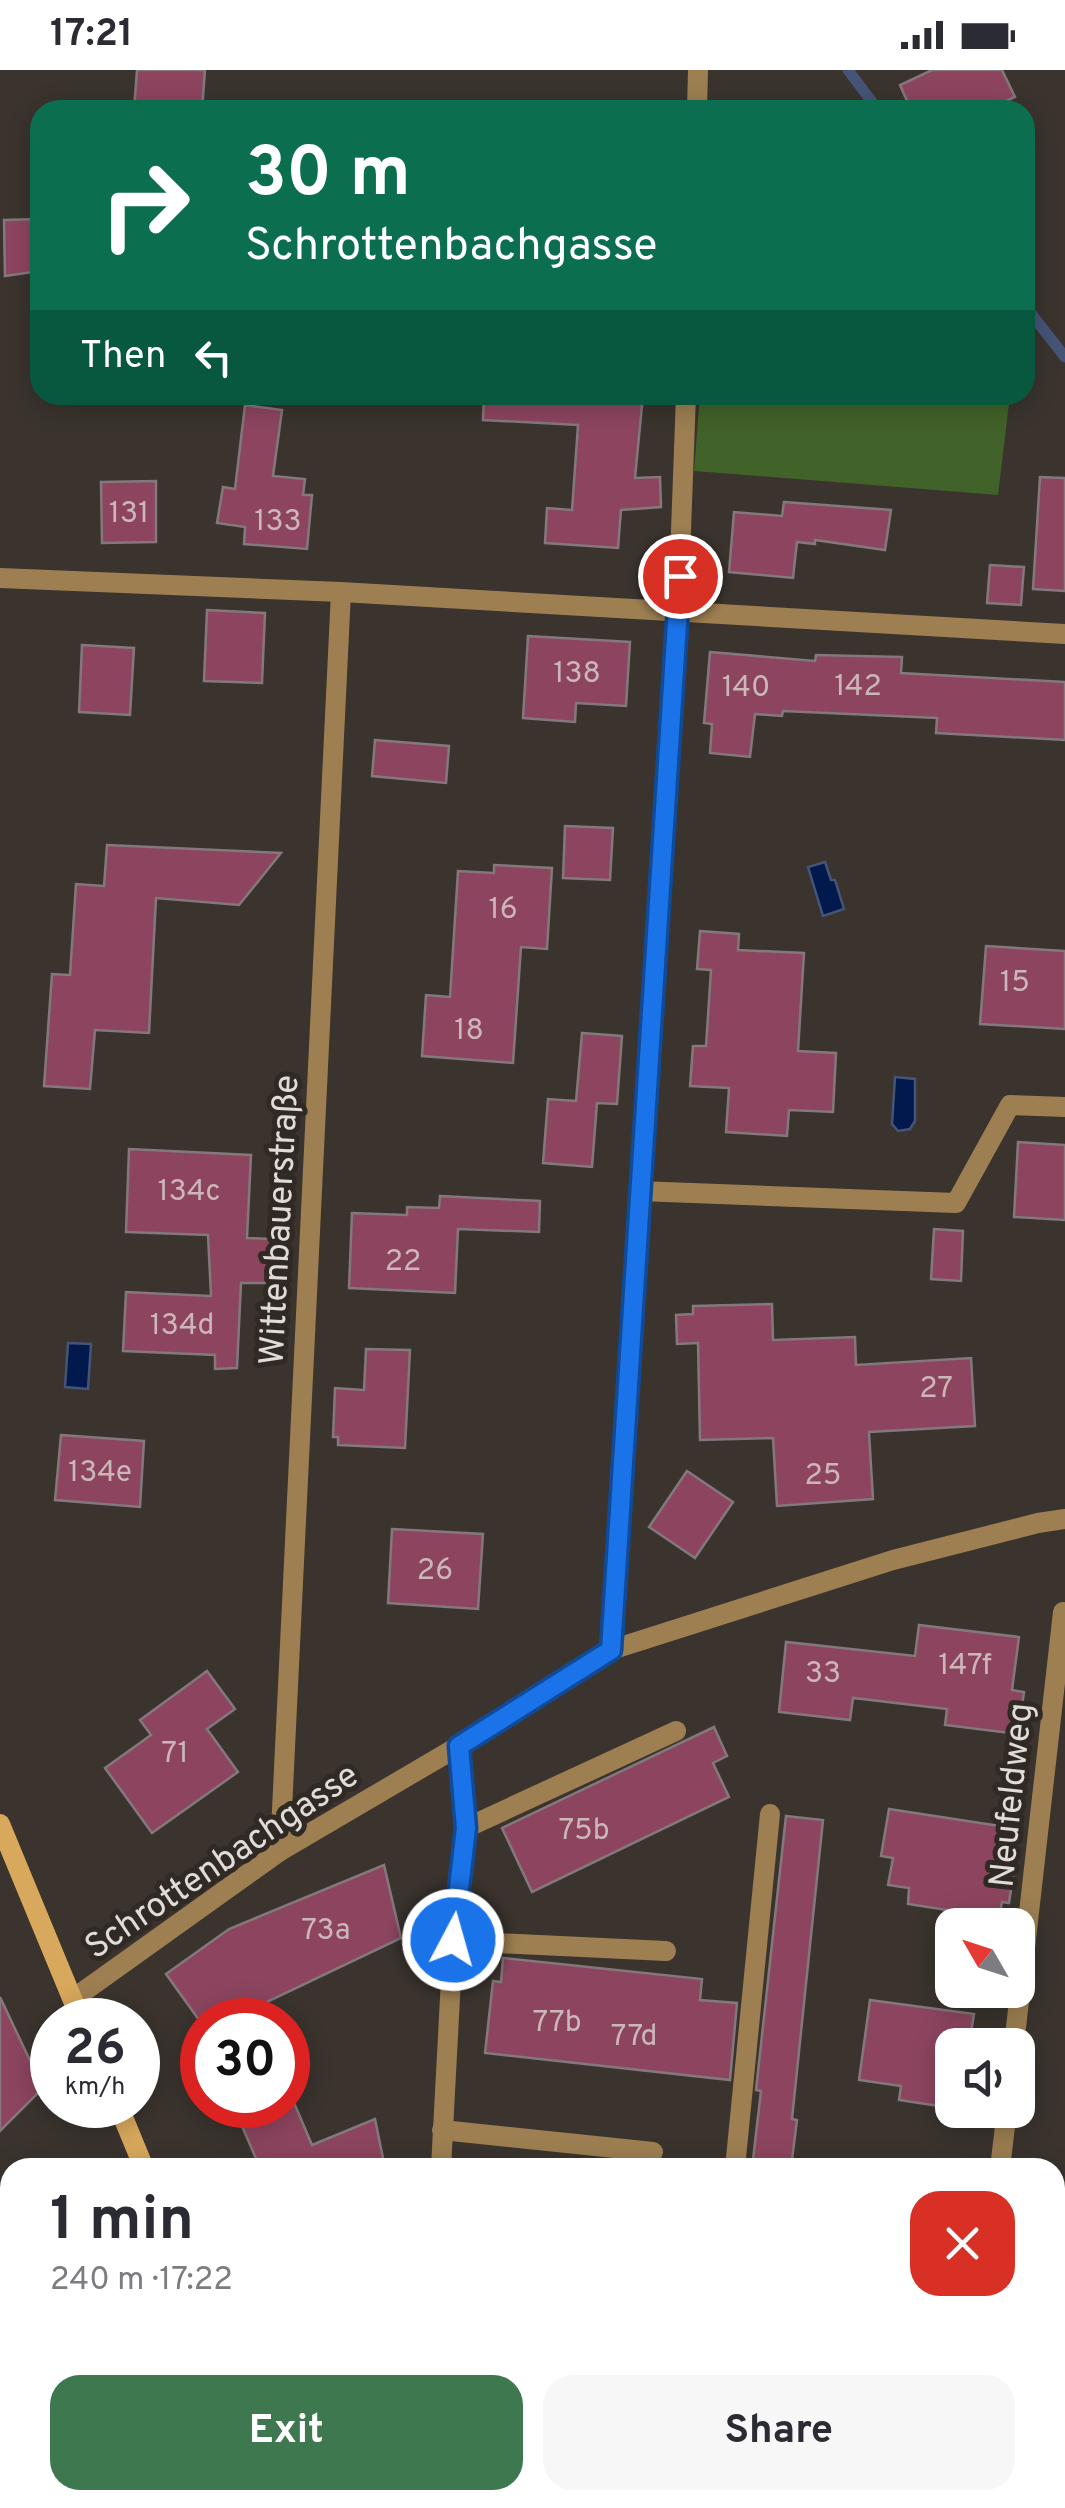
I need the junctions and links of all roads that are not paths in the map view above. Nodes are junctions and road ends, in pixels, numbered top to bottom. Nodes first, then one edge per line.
1 (698, 70) edge
2 (697, 100) edge
3 (686, 405) edge
4 (0, 578) edge
5 (341, 592) junction
6 (678, 612) junction
7 (1065, 634) edge
8 (1065, 1106) edge
9 (639, 1191) junction
10 (1065, 1519) edge
11 (1064, 1612) edge
12 (611, 1650) junction
13 (676, 1731) dead end
14 (459, 1746) junction
15 (770, 1814) dead end
16 (0, 1824) edge
17 (466, 1828) junction
18 (280, 1850) junction
19 (453, 1940) junction
20 (666, 1950) dead end
21 (73, 1998) edge
22 (74, 1998) edge
23 (1016, 2028) edge
24 (127, 2128) edge
25 (1005, 2128) edge
26 (442, 2130) junction
27 (653, 2152) dead end
28 (140, 2158) edge
29 (441, 2158) edge
30 (736, 2158) edge
31 (1001, 2158) edge

1 - 2 street
3 - 6 street
4 - 5 street
5 - 6 street
5 - 18 street, Wittenbauerstraße
6 - 7 street
6 - 9 street
8 - 9 street
9 - 12 street
10 - 12 street, Schrottenbachgasse
11 - 23 street, Neufeldweg
12 - 14 street, Schrottenbachgasse
13 - 17 street
14 - 17 street
14 - 18 street, Schrottenbachgasse
15 - 30 street
16 - 21 main road
17 - 19 street
18 - 22 street, Schrottenbachgasse
19 - 20 street
19 - 26 street
24 - 28 main road
25 - 31 street
26 - 27 street
26 - 29 street

